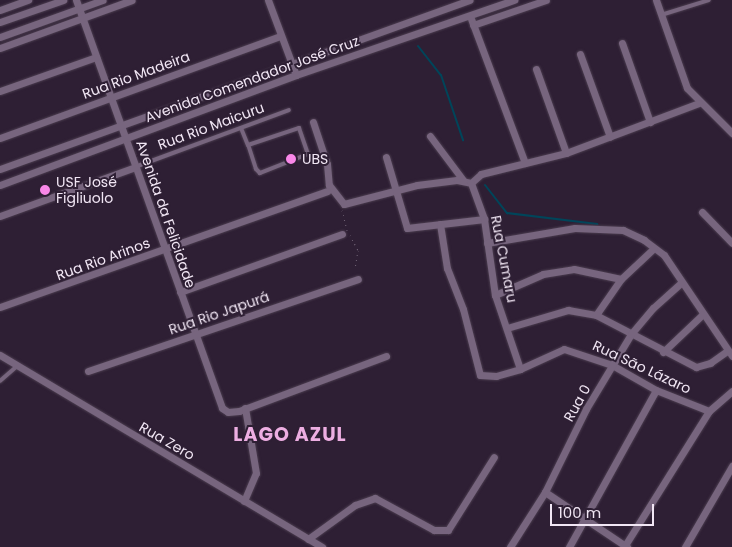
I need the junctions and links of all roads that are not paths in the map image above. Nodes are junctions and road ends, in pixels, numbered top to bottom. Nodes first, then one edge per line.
1 (28, 0) edge
2 (63, 0) edge
3 (76, 0) edge
4 (103, 0) edge
5 (132, 0) edge
6 (268, 0) edge
7 (467, 0) edge
8 (514, 0) edge
9 (546, 0) edge
10 (656, 0) edge
11 (709, 0) edge
12 (79, 9) junction
13 (0, 10) edge
14 (661, 14) junction
15 (470, 16) junction
16 (82, 18) junction
17 (0, 22) edge
18 (474, 25) junction
19 (281, 36) junction
20 (0, 37) edge
21 (622, 43) dead end
22 (0, 48) edge
23 (580, 54) dead end
24 (96, 57) junction
25 (291, 62) junction
26 (536, 69) dead end
27 (296, 75) junction
28 (0, 91) edge
29 (111, 98) junction
30 (699, 103) junction
31 (289, 110) dead end
32 (313, 122) dead end
33 (650, 122) junction
34 (121, 124) junction
35 (240, 128) junction
36 (732, 133) edge
37 (430, 136) dead end
38 (610, 137) junction
39 (0, 138) edge
40 (126, 139) junction
41 (248, 145) junction
42 (566, 153) junction
43 (386, 157) dead end
44 (525, 163) junction
45 (135, 167) junction
46 (0, 169) edge
47 (463, 180) junction
48 (471, 183) junction
49 (0, 184) edge
50 (396, 189) junction
51 (327, 191) dead end
52 (702, 212) dead end
53 (0, 216) edge
54 (484, 220) junction
55 (440, 224) junction
56 (342, 234) dead end
57 (487, 243) junction
58 (732, 243) edge
59 (654, 248) junction
60 (165, 250) junction
61 (358, 279) dead end
62 (621, 279) junction
63 (681, 283) junction
64 (180, 292) junction
65 (495, 294) junction
66 (0, 307) edge
67 (596, 315) junction
68 (702, 315) junction
69 (507, 328) junction
70 (196, 334) junction
71 (631, 334) junction
72 (663, 352) junction
73 (729, 353) edge
74 (0, 355) edge
75 (386, 356) dead end
76 (612, 365) junction
77 (17, 366) junction
78 (520, 369) junction
79 (88, 371) dead end
80 (0, 381) edge
81 (656, 390) junction
82 (732, 391) edge
83 (245, 408) junction
84 (710, 411) junction
85 (494, 457) dead end
86 (732, 466) edge
87 (545, 492) junction
88 (244, 501) junction
89 (586, 517) junction
90 (308, 539) junction
91 (322, 547) edge
92 (510, 547) edge
93 (569, 547) edge
94 (625, 547) edge
95 (685, 547) edge

1 - 13 street
2 - 17 street
3 - 12 street, Avenida da Felicidade
4 - 12 street
5 - 16 street
6 - 19 street
7 - 25 street, Avenida Comendador José Cruz
8 - 15 street, Avenida Comendador José Cruz
9 - 18 street
10 - 14 street
11 - 14 lane
12 - 16 street, Avenida da Felicidade
12 - 20 street
14 - 30 street
15 - 18 street
15 - 27 street, Avenida Comendador José Cruz
16 - 22 street
16 - 24 street, Avenida da Felicidade
18 - 44 street
19 - 25 street
19 - 29 street, Rua Rio Madeira
21 - 33 street
23 - 38 street
24 - 28 street
24 - 29 street, Avenida da Felicidade
25 - 27 street
25 - 34 street, Avenida Comendador José Cruz
26 - 42 street
27 - 40 street, Avenida Comendador José Cruz
29 - 34 street, Avenida da Felicidade
29 - 39 street, Rua Rio Madeira
30 - 33 street
30 - 36 street
31 - 35 lane, Rua Rio Maicuru
32 - 50 street
33 - 38 street
34 - 40 street, Avenida da Felicidade
34 - 46 street, Avenida Comendador José Cruz
35 - 41 lane
35 - 45 lane, Rua Rio Maicuru
37 - 47 street
38 - 42 street
40 - 45 street, Avenida da Felicidade
40 - 49 street, Avenida Comendador José Cruz
41 - 41 lane
42 - 44 street
43 - 50 street
44 - 48 street
45 - 53 street, Rua Rio Maicuru
45 - 60 street, Avenida da Felicidade
47 - 48 street
47 - 50 street
48 - 54 street, Rua Cumaru
50 - 55 street
51 - 60 street, Rua Rio Arinos
52 - 58 street
54 - 55 street
54 - 57 street, Rua Cumaru
55 - 78 street, Rua São Lázaro
56 - 64 street
57 - 59 street
57 - 65 street, Rua Cumaru
59 - 62 street
59 - 63 street
60 - 64 street, Avenida da Felicidade
60 - 66 street, Rua Rio Arinos
61 - 70 street, Rua Rio Japurá
62 - 65 street
62 - 67 street
63 - 68 street
63 - 71 street, Rua 0
64 - 70 street, Avenida da Felicidade
65 - 69 street, Rua Cumaru
67 - 69 street
67 - 71 street
68 - 72 street
68 - 73 street
69 - 78 street, Rua Cumaru
70 - 79 street, Rua Rio Japurá
70 - 83 street, Avenida da Felicidade
71 - 72 street
71 - 76 street, Rua 0
72 - 73 street
74 - 77 street, Rua Zero
75 - 83 street
76 - 78 street, Rua São Lázaro
76 - 81 street, Rua São Lázaro
76 - 87 street, Rua 0
77 - 80 lane
77 - 88 street, Rua Zero
81 - 84 street, Rua São Lázaro
81 - 89 street
82 - 84 street
83 - 88 street
84 - 94 street
85 - 90 street
86 - 95 street
87 - 89 street
87 - 92 street, Rua 0
88 - 90 street, Rua Zero
89 - 93 street
89 - 94 street
90 - 91 street, Rua Zero

